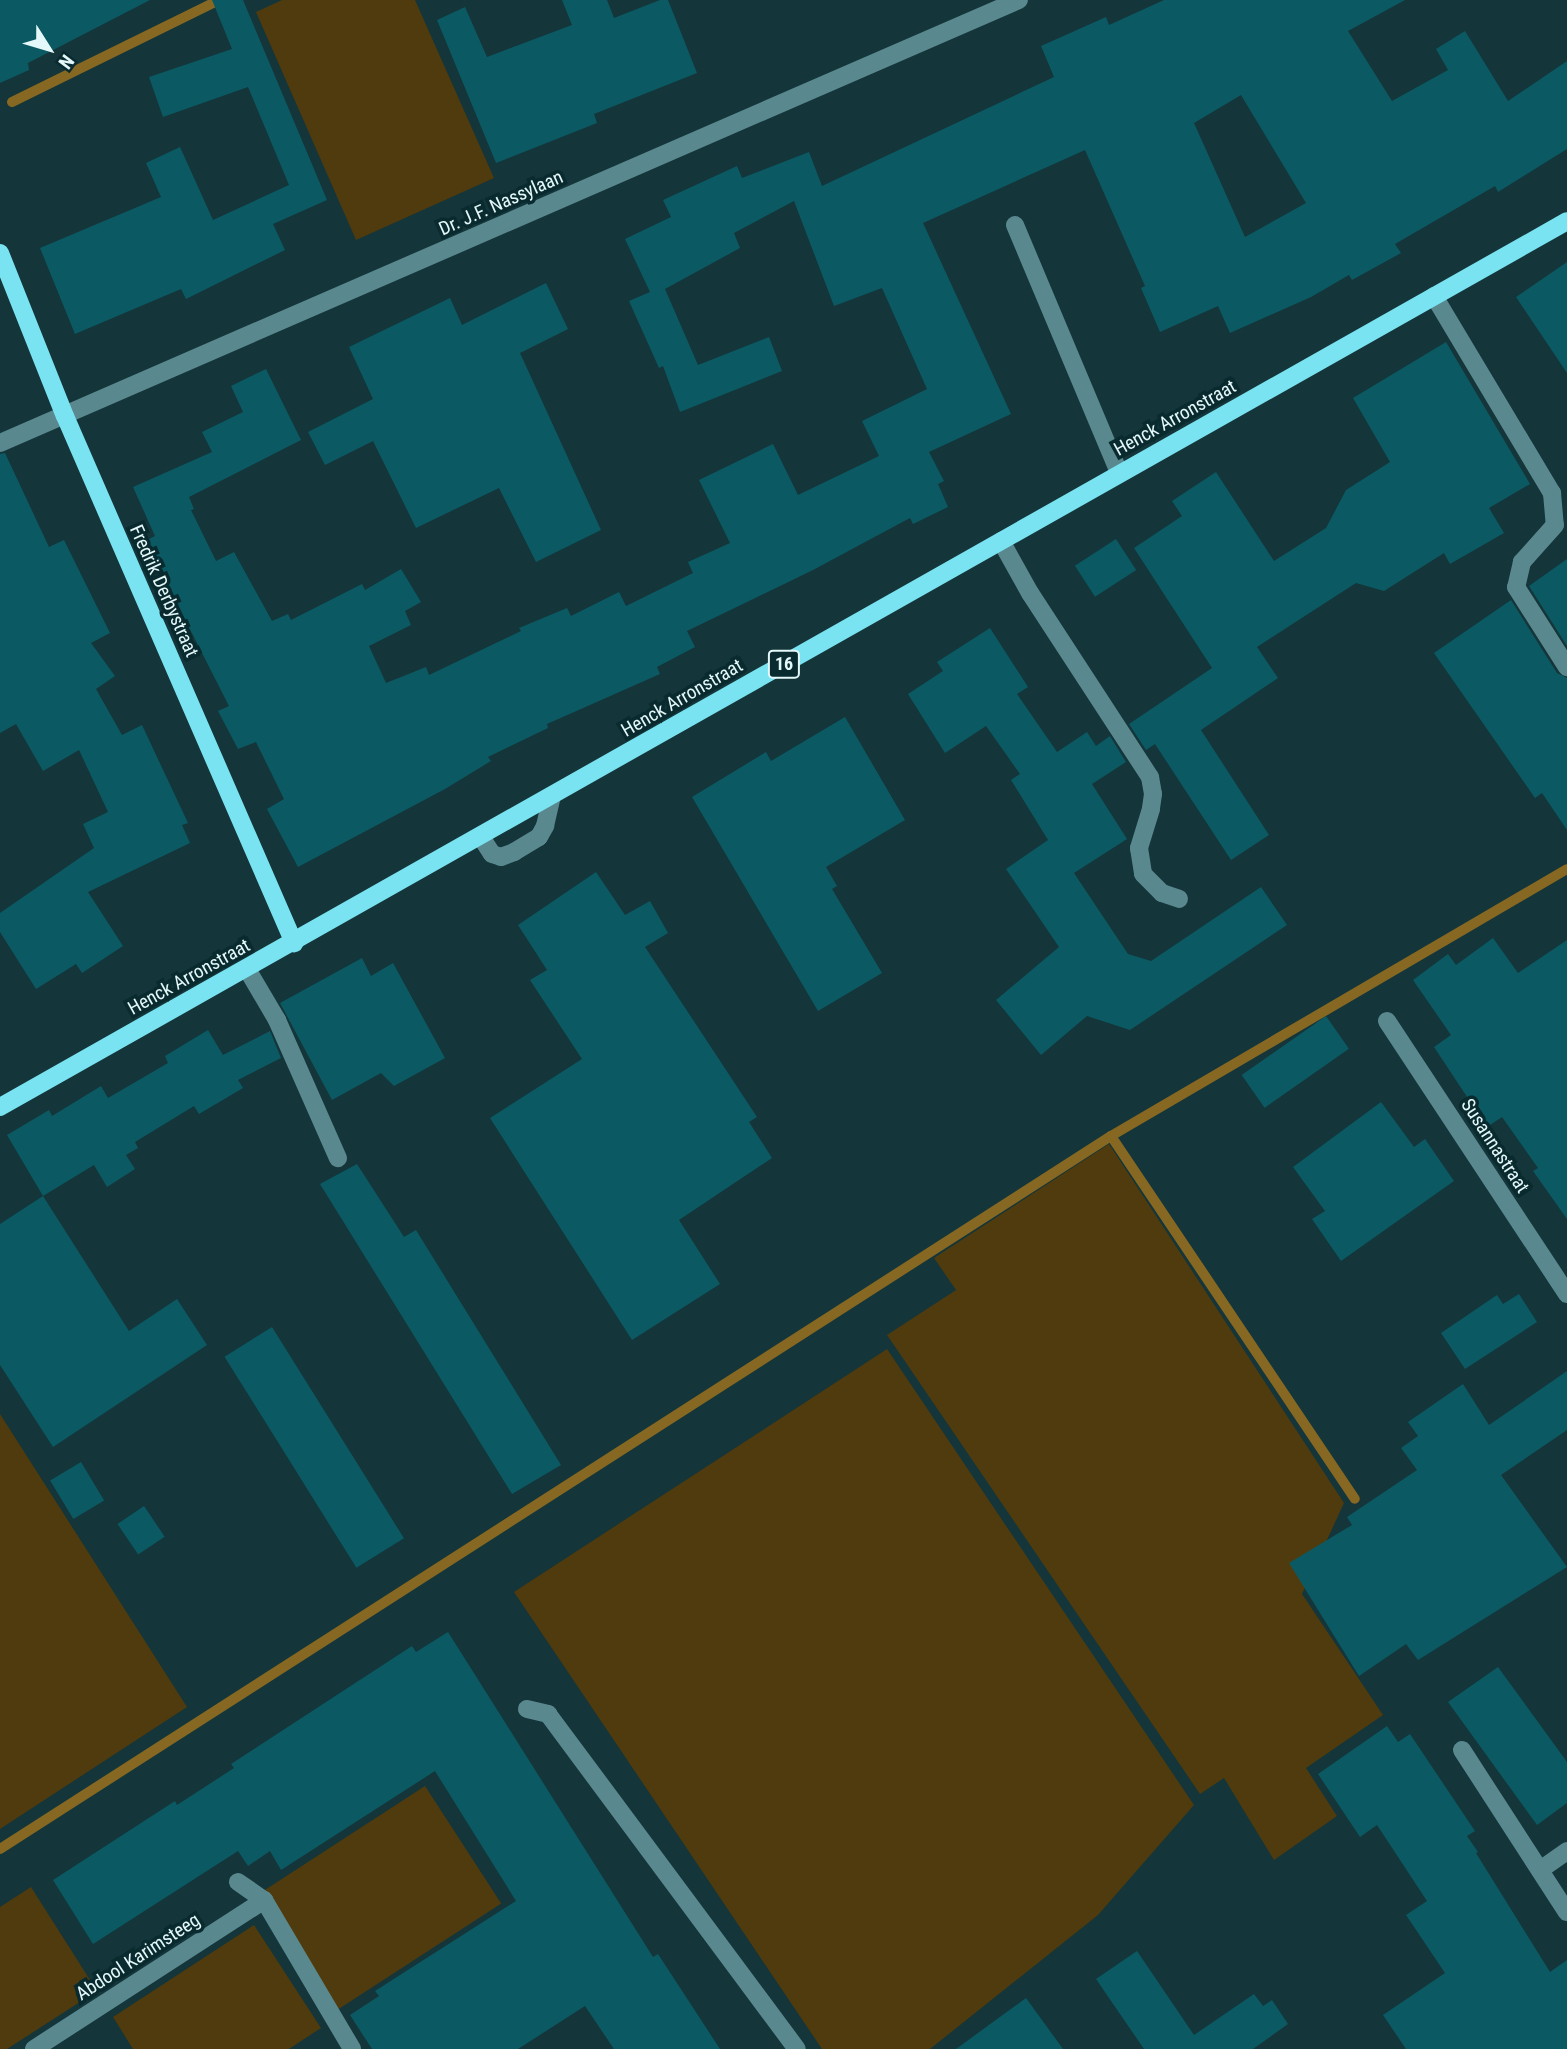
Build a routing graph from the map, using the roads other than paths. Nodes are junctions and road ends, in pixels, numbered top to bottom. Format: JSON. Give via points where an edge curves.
{"nodes":[{"id":1,"x":1019,"y":0,"type":"edge"},
{"id":2,"x":1567,"y":221,"type":"edge"},
{"id":3,"x":1015,"y":225,"type":"dead end"},
{"id":4,"x":0,"y":253,"type":"edge"},
{"id":5,"x":1434,"y":296,"type":"junction"},
{"id":6,"x":65,"y":416,"type":"junction"},
{"id":7,"x":0,"y":443,"type":"edge"},
{"id":8,"x":1119,"y":473,"type":"junction"},
{"id":9,"x":1001,"y":541,"type":"junction"},
{"id":10,"x":1567,"y":667,"type":"edge"},
{"id":11,"x":552,"y":796,"type":"junction"},
{"id":12,"x":481,"y":837,"type":"junction"},
{"id":13,"x":1179,"y":900,"type":"dead end"},
{"id":14,"x":294,"y":943,"type":"junction"},
{"id":15,"x":247,"y":969,"type":"junction"},
{"id":16,"x":1387,"y":1021,"type":"dead end"},
{"id":17,"x":0,"y":1107,"type":"edge"},
{"id":18,"x":338,"y":1158,"type":"dead end"},
{"id":19,"x":1567,"y":1294,"type":"edge"},
{"id":20,"x":527,"y":1709,"type":"dead end"},
{"id":21,"x":1462,"y":1750,"type":"dead end"},
{"id":22,"x":1567,"y":1851,"type":"edge"},
{"id":23,"x":1540,"y":1870,"type":"junction"},
{"id":24,"x":238,"y":1882,"type":"dead end"},
{"id":25,"x":264,"y":1900,"type":"junction"},
{"id":26,"x":1567,"y":1912,"type":"edge"},
{"id":27,"x":34,"y":2049,"type":"edge"},
{"id":28,"x":352,"y":2049,"type":"edge"},
{"id":29,"x":797,"y":2049,"type":"edge"}],
"edges":[{"from":1,"to":6,"type":"street","name":"Dr. J.F. Nassylaan"},
{"from":2,"to":5,"type":"main road","name":"Henck Arronstraat","number":"16"},
{"from":3,"to":8,"type":"street"},
{"from":4,"to":6,"type":"main road","name":"Fredrik Derbystraat"},
{"from":5,"to":8,"type":"main road","name":"Henck Arronstraat","number":"16"},
{"from":5,"to":10,"type":"street","via":[[1552,493],[1555,525],[1522,562],[1516,587]]},
{"from":6,"to":7,"type":"street","name":"Dr. J.F. Nassylaan"},
{"from":6,"to":14,"type":"main road","name":"Fredrik Derbystraat"},
{"from":8,"to":9,"type":"main road","name":"Henck Arronstraat","number":"16"},
{"from":9,"to":11,"type":"main road","name":"Henck Arronstraat","number":"16"},
{"from":9,"to":13,"type":"street","via":[[1150,777],[1152,801],[1139,848],[1143,874],[1162,893]]},
{"from":11,"to":12,"type":"main road","name":"Henck Arronstraat","number":"16"},
{"from":11,"to":12,"type":"street","via":[[539,837],[514,852],[501,857],[492,854]]},
{"from":12,"to":14,"type":"main road","name":"Henck Arronstraat","number":"16"},
{"from":14,"to":15,"type":"main road","name":"Henck Arronstraat","number":"16"},
{"from":15,"to":17,"type":"main road","name":"Henck Arronstraat","number":"16"},
{"from":15,"to":18,"type":"street","via":[[277,1020]]},
{"from":16,"to":19,"type":"street","name":"Susannastraat"},
{"from":20,"to":29,"type":"street","via":[[548,1714]]},
{"from":21,"to":23,"type":"street"},
{"from":22,"to":23,"type":"street"},
{"from":23,"to":26,"type":"street"},
{"from":24,"to":25,"type":"street"},
{"from":25,"to":27,"type":"street","name":"Abdool Karimsteeg"},
{"from":25,"to":28,"type":"street"}]}
